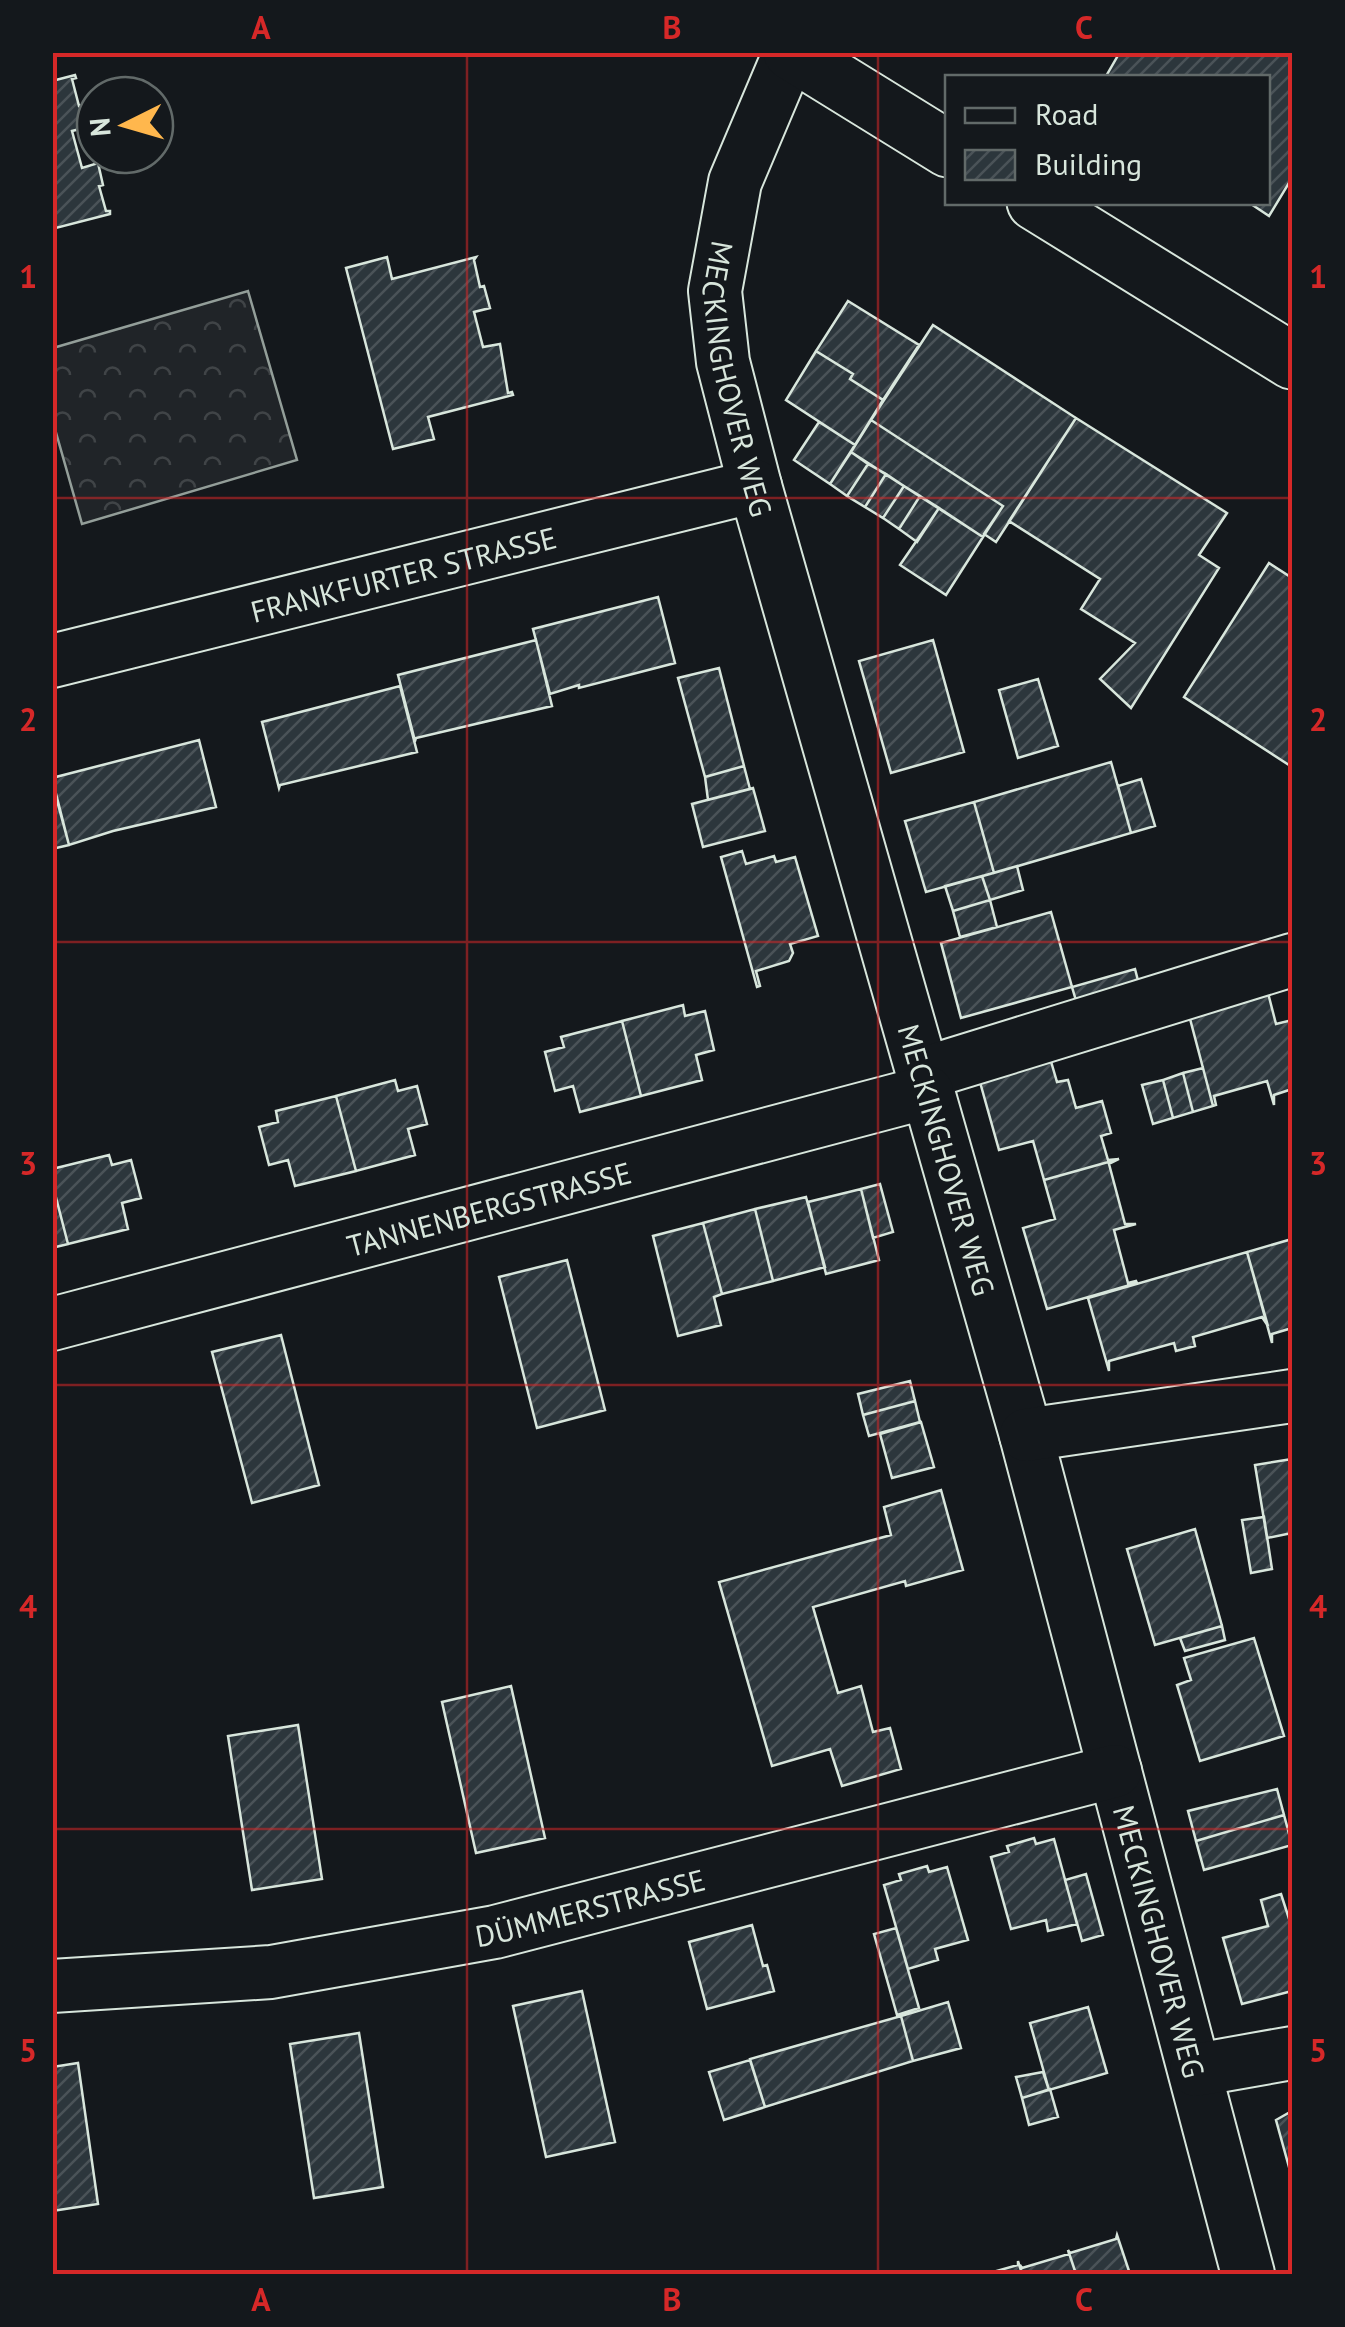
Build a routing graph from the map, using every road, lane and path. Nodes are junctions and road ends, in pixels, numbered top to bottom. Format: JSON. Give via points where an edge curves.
{"nodes":[{"id":1,"x":790,"y":52,"type":"edge"},
{"id":2,"x":945,"y":147,"type":"edge"},
{"id":3,"x":1040,"y":205,"type":"edge"},
{"id":4,"x":1292,"y":361,"type":"edge"},
{"id":5,"x":755,"y":486,"type":"junction"},
{"id":6,"x":52,"y":661,"type":"edge"},
{"id":7,"x":1292,"y":960,"type":"edge"},
{"id":8,"x":924,"y":1083,"type":"junction"},
{"id":9,"x":52,"y":1324,"type":"edge"},
{"id":10,"x":1292,"y":1396,"type":"edge"},
{"id":11,"x":1026,"y":1435,"type":"junction"},
{"id":12,"x":1115,"y":1771,"type":"junction"},
{"id":13,"x":52,"y":1986,"type":"edge"},
{"id":14,"x":1292,"y":2053,"type":"edge"},
{"id":15,"x":1196,"y":2070,"type":"junction"},
{"id":16,"x":1248,"y":2274,"type":"edge"}],
"edges":[{"from":1,"to":2,"type":"main road"},
{"from":1,"to":5,"type":"street","name":"MECKINGHOVER WEG","via":[[736,182],[715,291],[723,362]]},
{"from":3,"to":4,"type":"main road"},
{"from":5,"to":6,"type":"street","name":"FRANKFURTER STRASSE"},
{"from":5,"to":8,"type":"street","name":"MECKINGHOVER WEG"},
{"from":7,"to":8,"type":"street","name":"TANNENBERGSTRASSE"},
{"from":8,"to":9,"type":"street","name":"TANNENBERGSTRASSE"},
{"from":8,"to":11,"type":"street","name":"MECKINGHOVER WEG"},
{"from":10,"to":11,"type":"street"},
{"from":11,"to":12,"type":"street","name":"MECKINGHOVER WEG"},
{"from":12,"to":13,"type":"street","name":"DÜMMERSTRASSE","via":[[495,1932],[270,1972]]},
{"from":12,"to":15,"type":"street","name":"MECKINGHOVER WEG"},
{"from":14,"to":15,"type":"street"},
{"from":15,"to":16,"type":"street","name":"MECKINGHOVER WEG"}]}
